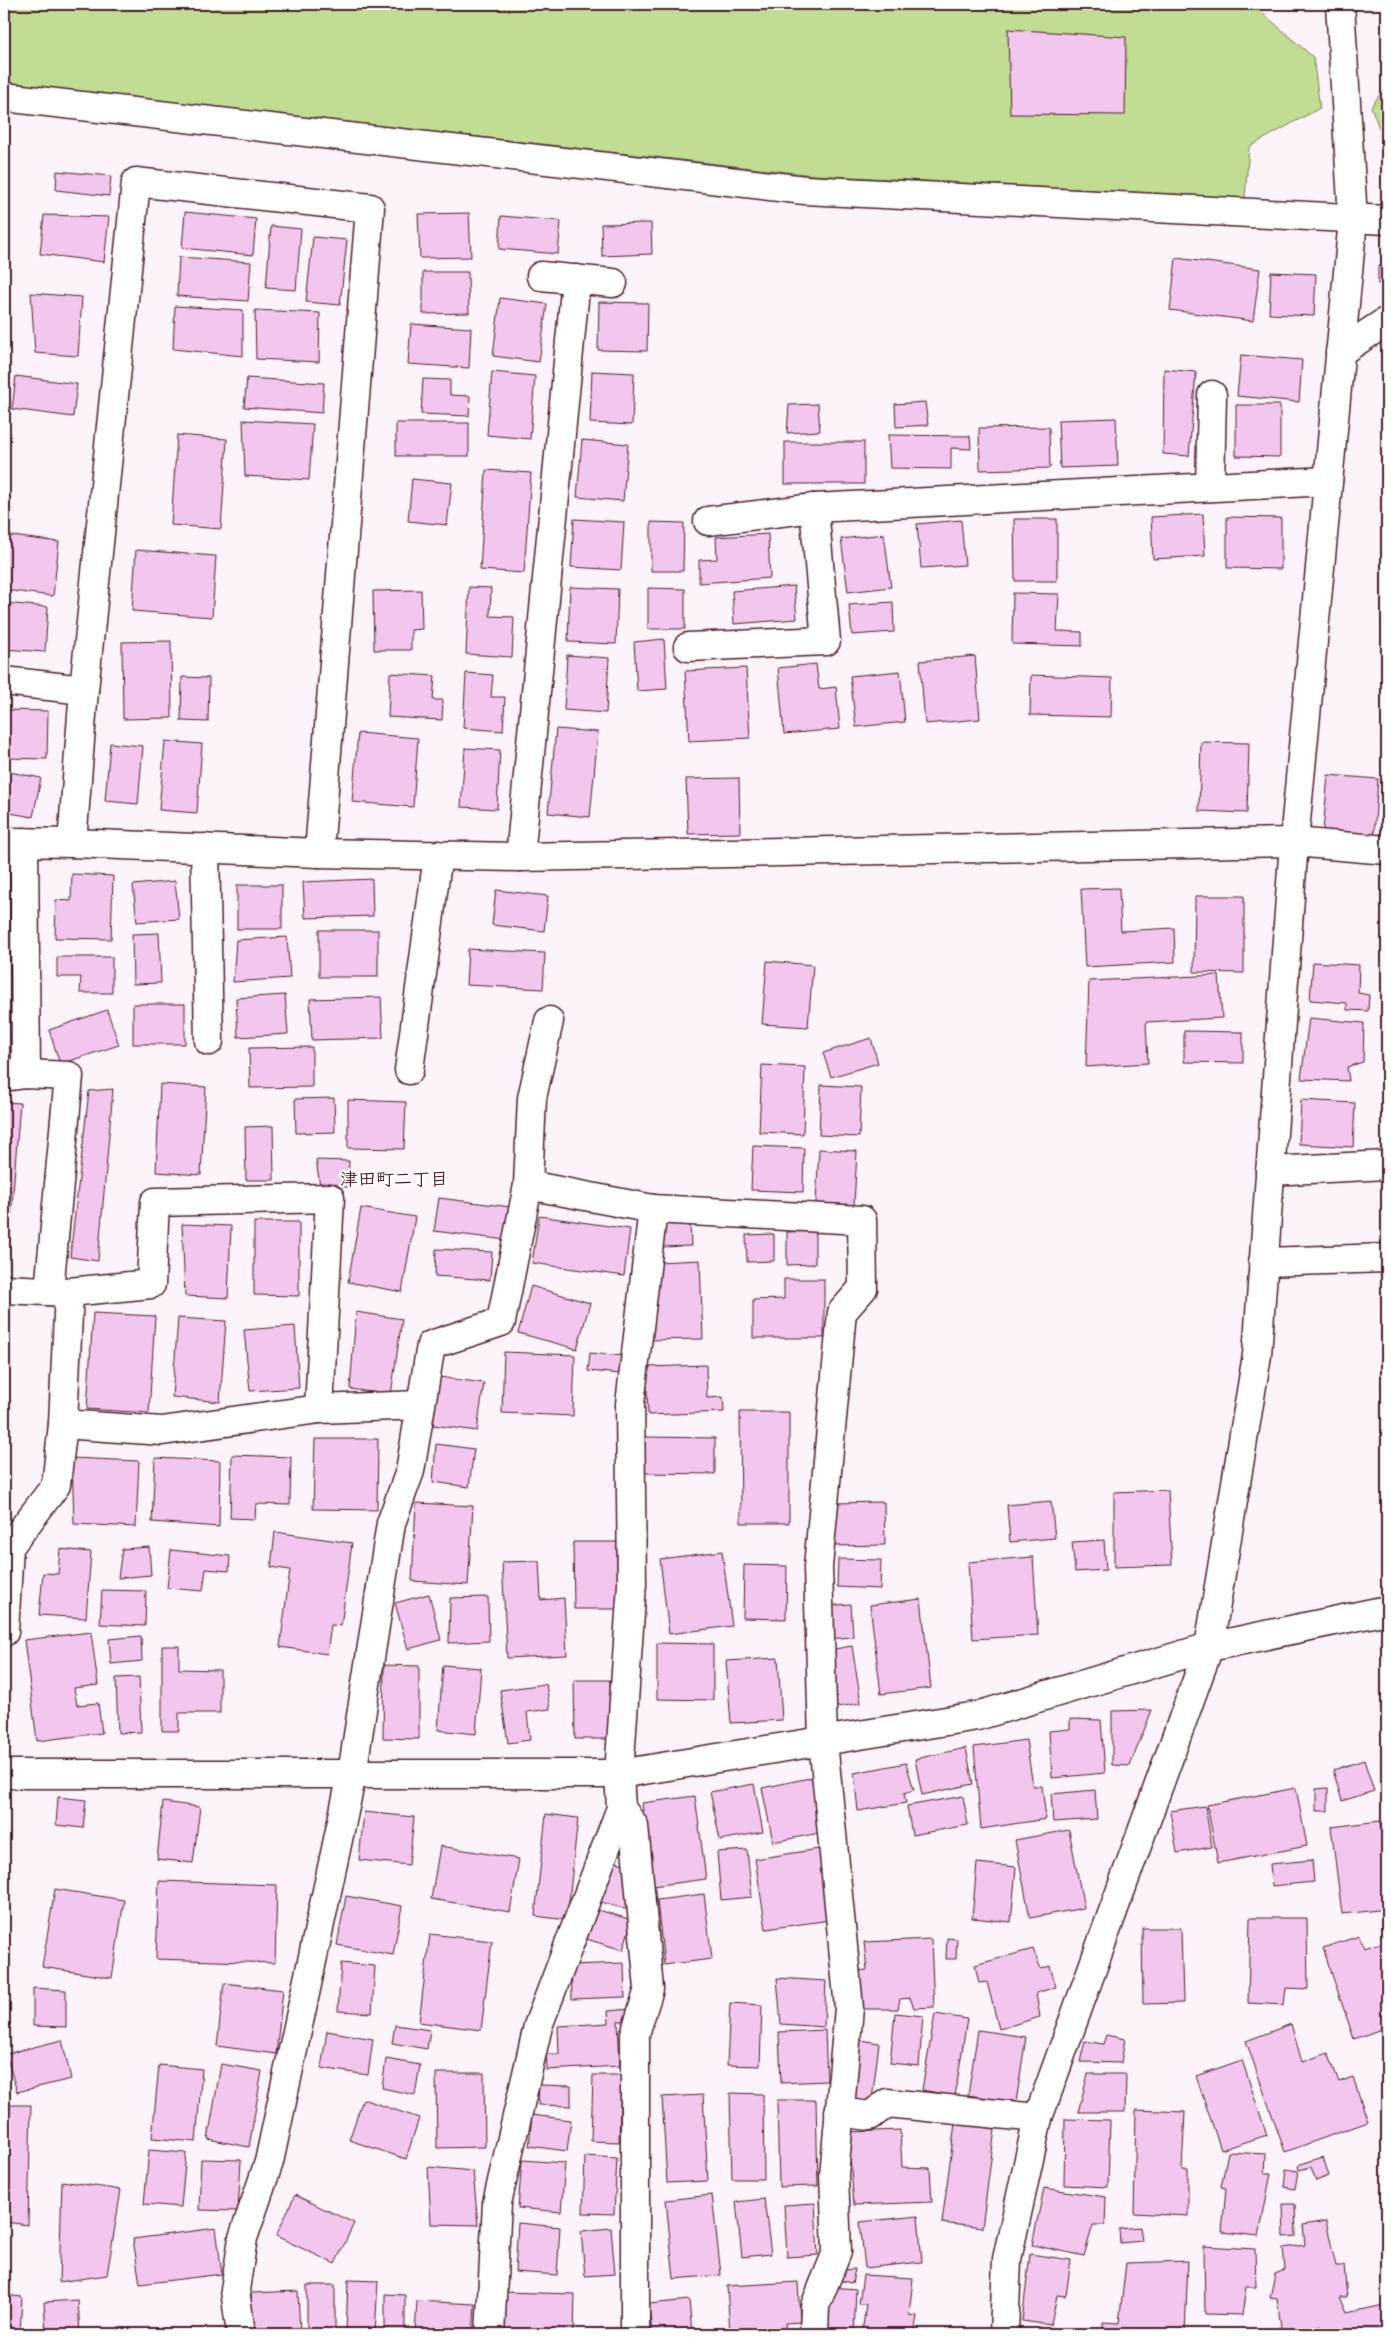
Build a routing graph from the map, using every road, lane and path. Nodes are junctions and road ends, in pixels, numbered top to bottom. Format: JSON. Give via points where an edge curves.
{"nodes":[{"id":1,"x":1340,"y":4,"type":"edge"},
{"id":2,"x":4,"y":96,"type":"edge"},
{"id":3,"x":1353,"y":220,"type":"junction"},
{"id":4,"x":1387,"y":220,"type":"edge"},
{"id":5,"x":540,"y":276,"type":"dead end"},
{"id":6,"x":576,"y":278,"type":"junction"},
{"id":7,"x":613,"y":283,"type":"dead end"},
{"id":8,"x":1387,"y":321,"type":"edge"},
{"id":9,"x":1340,"y":352,"type":"junction"},
{"id":10,"x":1212,"y":395,"type":"dead end"},
{"id":11,"x":1328,"y":481,"type":"junction"},
{"id":12,"x":1210,"y":487,"type":"junction"},
{"id":13,"x":814,"y":508,"type":"junction"},
{"id":14,"x":708,"y":521,"type":"dead end"},
{"id":15,"x":688,"y":647,"type":"dead end"},
{"id":16,"x":4,"y":680,"type":"edge"},
{"id":17,"x":84,"y":690,"type":"junction"},
{"id":18,"x":14,"y":842,"type":"edge"},
{"id":19,"x":72,"y":842,"type":"junction"},
{"id":20,"x":1294,"y":842,"type":"junction"},
{"id":21,"x":205,"y":848,"type":"junction"},
{"id":22,"x":1387,"y":850,"type":"edge"},
{"id":23,"x":319,"y":853,"type":"junction"},
{"id":24,"x":438,"y":855,"type":"junction"},
{"id":25,"x":520,"y":856,"type":"junction"},
{"id":26,"x":549,"y":1021,"type":"dead end"},
{"id":27,"x":209,"y":1041,"type":"dead end"},
{"id":28,"x":409,"y":1070,"type":"dead end"},
{"id":29,"x":15,"y":1076,"type":"edge"},
{"id":30,"x":1387,"y":1165,"type":"edge"},
{"id":31,"x":1270,"y":1171,"type":"junction"},
{"id":32,"x":528,"y":1185,"type":"junction"},
{"id":33,"x":653,"y":1209,"type":"junction"},
{"id":34,"x":1387,"y":1258,"type":"edge"},
{"id":35,"x":1263,"y":1262,"type":"junction"},
{"id":36,"x":4,"y":1289,"type":"edge"},
{"id":37,"x":59,"y":1291,"type":"junction"},
{"id":38,"x":420,"y":1405,"type":"junction"},
{"id":39,"x":319,"y":1409,"type":"junction"},
{"id":40,"x":63,"y":1424,"type":"junction"},
{"id":41,"x":1387,"y":1610,"type":"edge"},
{"id":42,"x":4,"y":1632,"type":"edge"},
{"id":43,"x":1209,"y":1647,"type":"junction"},
{"id":44,"x":823,"y":1741,"type":"junction"},
{"id":45,"x":4,"y":1774,"type":"edge"},
{"id":46,"x":352,"y":1774,"type":"junction"},
{"id":47,"x":619,"y":1774,"type":"junction"},
{"id":48,"x":620,"y":1808,"type":"junction"},
{"id":49,"x":840,"y":2112,"type":"junction"},
{"id":50,"x":1038,"y":2118,"type":"junction"},
{"id":51,"x":241,"y":2334,"type":"edge"},
{"id":52,"x":490,"y":2334,"type":"edge"},
{"id":53,"x":635,"y":2334,"type":"edge"},
{"id":54,"x":814,"y":2334,"type":"edge"},
{"id":55,"x":1004,"y":2334,"type":"edge"}],
"edges":[{"from":1,"to":3,"type":"street"},
{"from":2,"to":3,"type":"street","via":[[805,190]]},
{"from":3,"to":4,"type":"street"},
{"from":3,"to":9,"type":"street"},
{"from":5,"to":6,"type":"street"},
{"from":6,"to":7,"type":"street"},
{"from":6,"to":25,"type":"street"},
{"from":8,"to":9,"type":"street"},
{"from":9,"to":11,"type":"street"},
{"from":10,"to":12,"type":"street"},
{"from":11,"to":12,"type":"street"},
{"from":11,"to":20,"type":"street"},
{"from":12,"to":13,"type":"street"},
{"from":13,"to":14,"type":"street"},
{"from":13,"to":15,"type":"street","via":[[826,641]]},
{"from":16,"to":17,"type":"street"},
{"from":17,"to":19,"type":"street"},
{"from":17,"to":23,"type":"street","via":[[136,182],[370,208]]},
{"from":18,"to":19,"type":"street"},
{"from":18,"to":29,"type":"street"},
{"from":19,"to":21,"type":"street"},
{"from":20,"to":22,"type":"street"},
{"from":20,"to":25,"type":"street"},
{"from":20,"to":31,"type":"street"},
{"from":21,"to":23,"type":"street"},
{"from":21,"to":27,"type":"street"},
{"from":23,"to":24,"type":"street"},
{"from":24,"to":25,"type":"street"},
{"from":24,"to":28,"type":"street"},
{"from":26,"to":32,"type":"street","via":[[532,1098]]},
{"from":29,"to":37,"type":"street","via":[[70,1076]]},
{"from":30,"to":31,"type":"street"},
{"from":31,"to":35,"type":"street"},
{"from":32,"to":33,"type":"street"},
{"from":32,"to":38,"type":"street","via":[[501,1322],[431,1345]]},
{"from":33,"to":44,"type":"street","via":[[862,1220],[863,1288],[842,1312],[818,1567]]},
{"from":33,"to":47,"type":"street","via":[[630,1404],[632,1584]]},
{"from":34,"to":35,"type":"street"},
{"from":35,"to":43,"type":"street","via":[[1257,1355]]},
{"from":36,"to":37,"type":"street"},
{"from":37,"to":39,"type":"street","via":[[151,1284],[154,1202],[330,1198]]},
{"from":37,"to":40,"type":"street"},
{"from":38,"to":39,"type":"street"},
{"from":38,"to":46,"type":"street","via":[[410,1471],[391,1523]]},
{"from":39,"to":40,"type":"street","via":[[162,1431]]},
{"from":40,"to":42,"type":"street","via":[[56,1485],[9,1547]]},
{"from":41,"to":43,"type":"street"},
{"from":43,"to":44,"type":"street","via":[[977,1716]]},
{"from":43,"to":50,"type":"street"},
{"from":44,"to":47,"type":"street"},
{"from":44,"to":49,"type":"street","via":[[849,2008]]},
{"from":45,"to":46,"type":"street"},
{"from":46,"to":47,"type":"street"},
{"from":46,"to":51,"type":"street","via":[[269,2162],[243,2238],[235,2290]]},
{"from":47,"to":48,"type":"street"},
{"from":48,"to":52,"type":"street","via":[[538,2026],[497,2203]]},
{"from":48,"to":53,"type":"street","via":[[634,1826],[649,1989],[635,2034]]},
{"from":49,"to":50,"type":"street","via":[[870,2116],[887,2103]]},
{"from":49,"to":54,"type":"street","via":[[834,2175],[837,2252],[815,2306]]},
{"from":50,"to":55,"type":"street","via":[[1007,2259]]}]}
